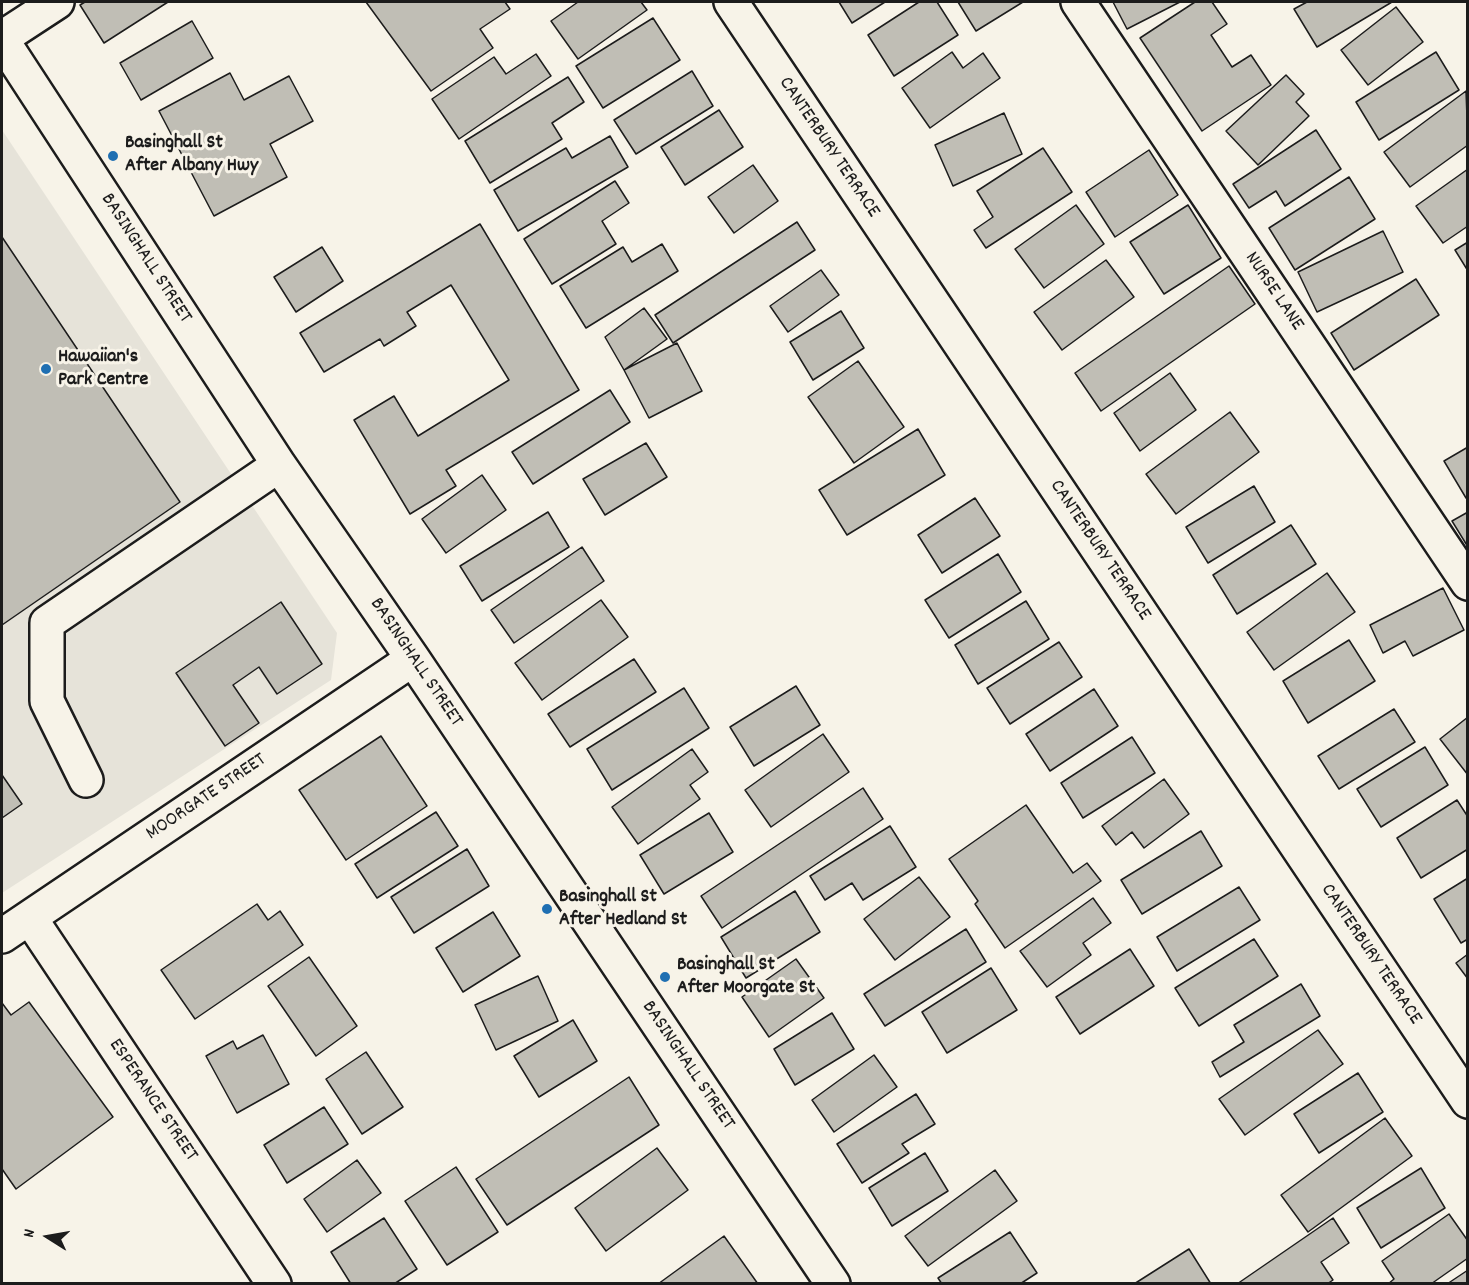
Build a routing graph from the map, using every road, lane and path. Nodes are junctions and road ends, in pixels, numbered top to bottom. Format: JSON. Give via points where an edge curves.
{"nodes":[{"id":1,"x":57,"y":2,"type":"edge"},
{"id":2,"x":731,"y":2,"type":"edge"},
{"id":3,"x":1078,"y":2,"type":"edge"},
{"id":4,"x":2,"y":39,"type":"edge"},
{"id":5,"x":279,"y":465,"type":"junction"},
{"id":6,"x":1467,"y":583,"type":"edge"},
{"id":7,"x":413,"y":659,"type":"junction"},
{"id":8,"x":86,"y":780,"type":"dead end"},
{"id":9,"x":30,"y":918,"type":"junction"},
{"id":10,"x":2,"y":936,"type":"edge"},
{"id":11,"x":1467,"y":1101,"type":"edge"},
{"id":12,"x":274,"y":1284,"type":"edge"},
{"id":13,"x":833,"y":1284,"type":"edge"}],
"edges":[{"from":1,"to":4,"type":"street"},
{"from":2,"to":11,"type":"street","name":"CANTERBURY TERRACE"},
{"from":3,"to":6,"type":"street","name":"NURSE LANE"},
{"from":4,"to":5,"type":"street","name":"BASINGHALL STREET"},
{"from":5,"to":7,"type":"street","name":"BASINGHALL STREET"},
{"from":5,"to":8,"type":"street","via":[[47,623],[46,701]]},
{"from":7,"to":9,"type":"street","name":"MOORGATE STREET"},
{"from":7,"to":13,"type":"street","name":"BASINGHALL STREET"},
{"from":9,"to":10,"type":"street","name":"MOORGATE STREET"},
{"from":9,"to":12,"type":"street","name":"ESPERANCE STREET"}]}
